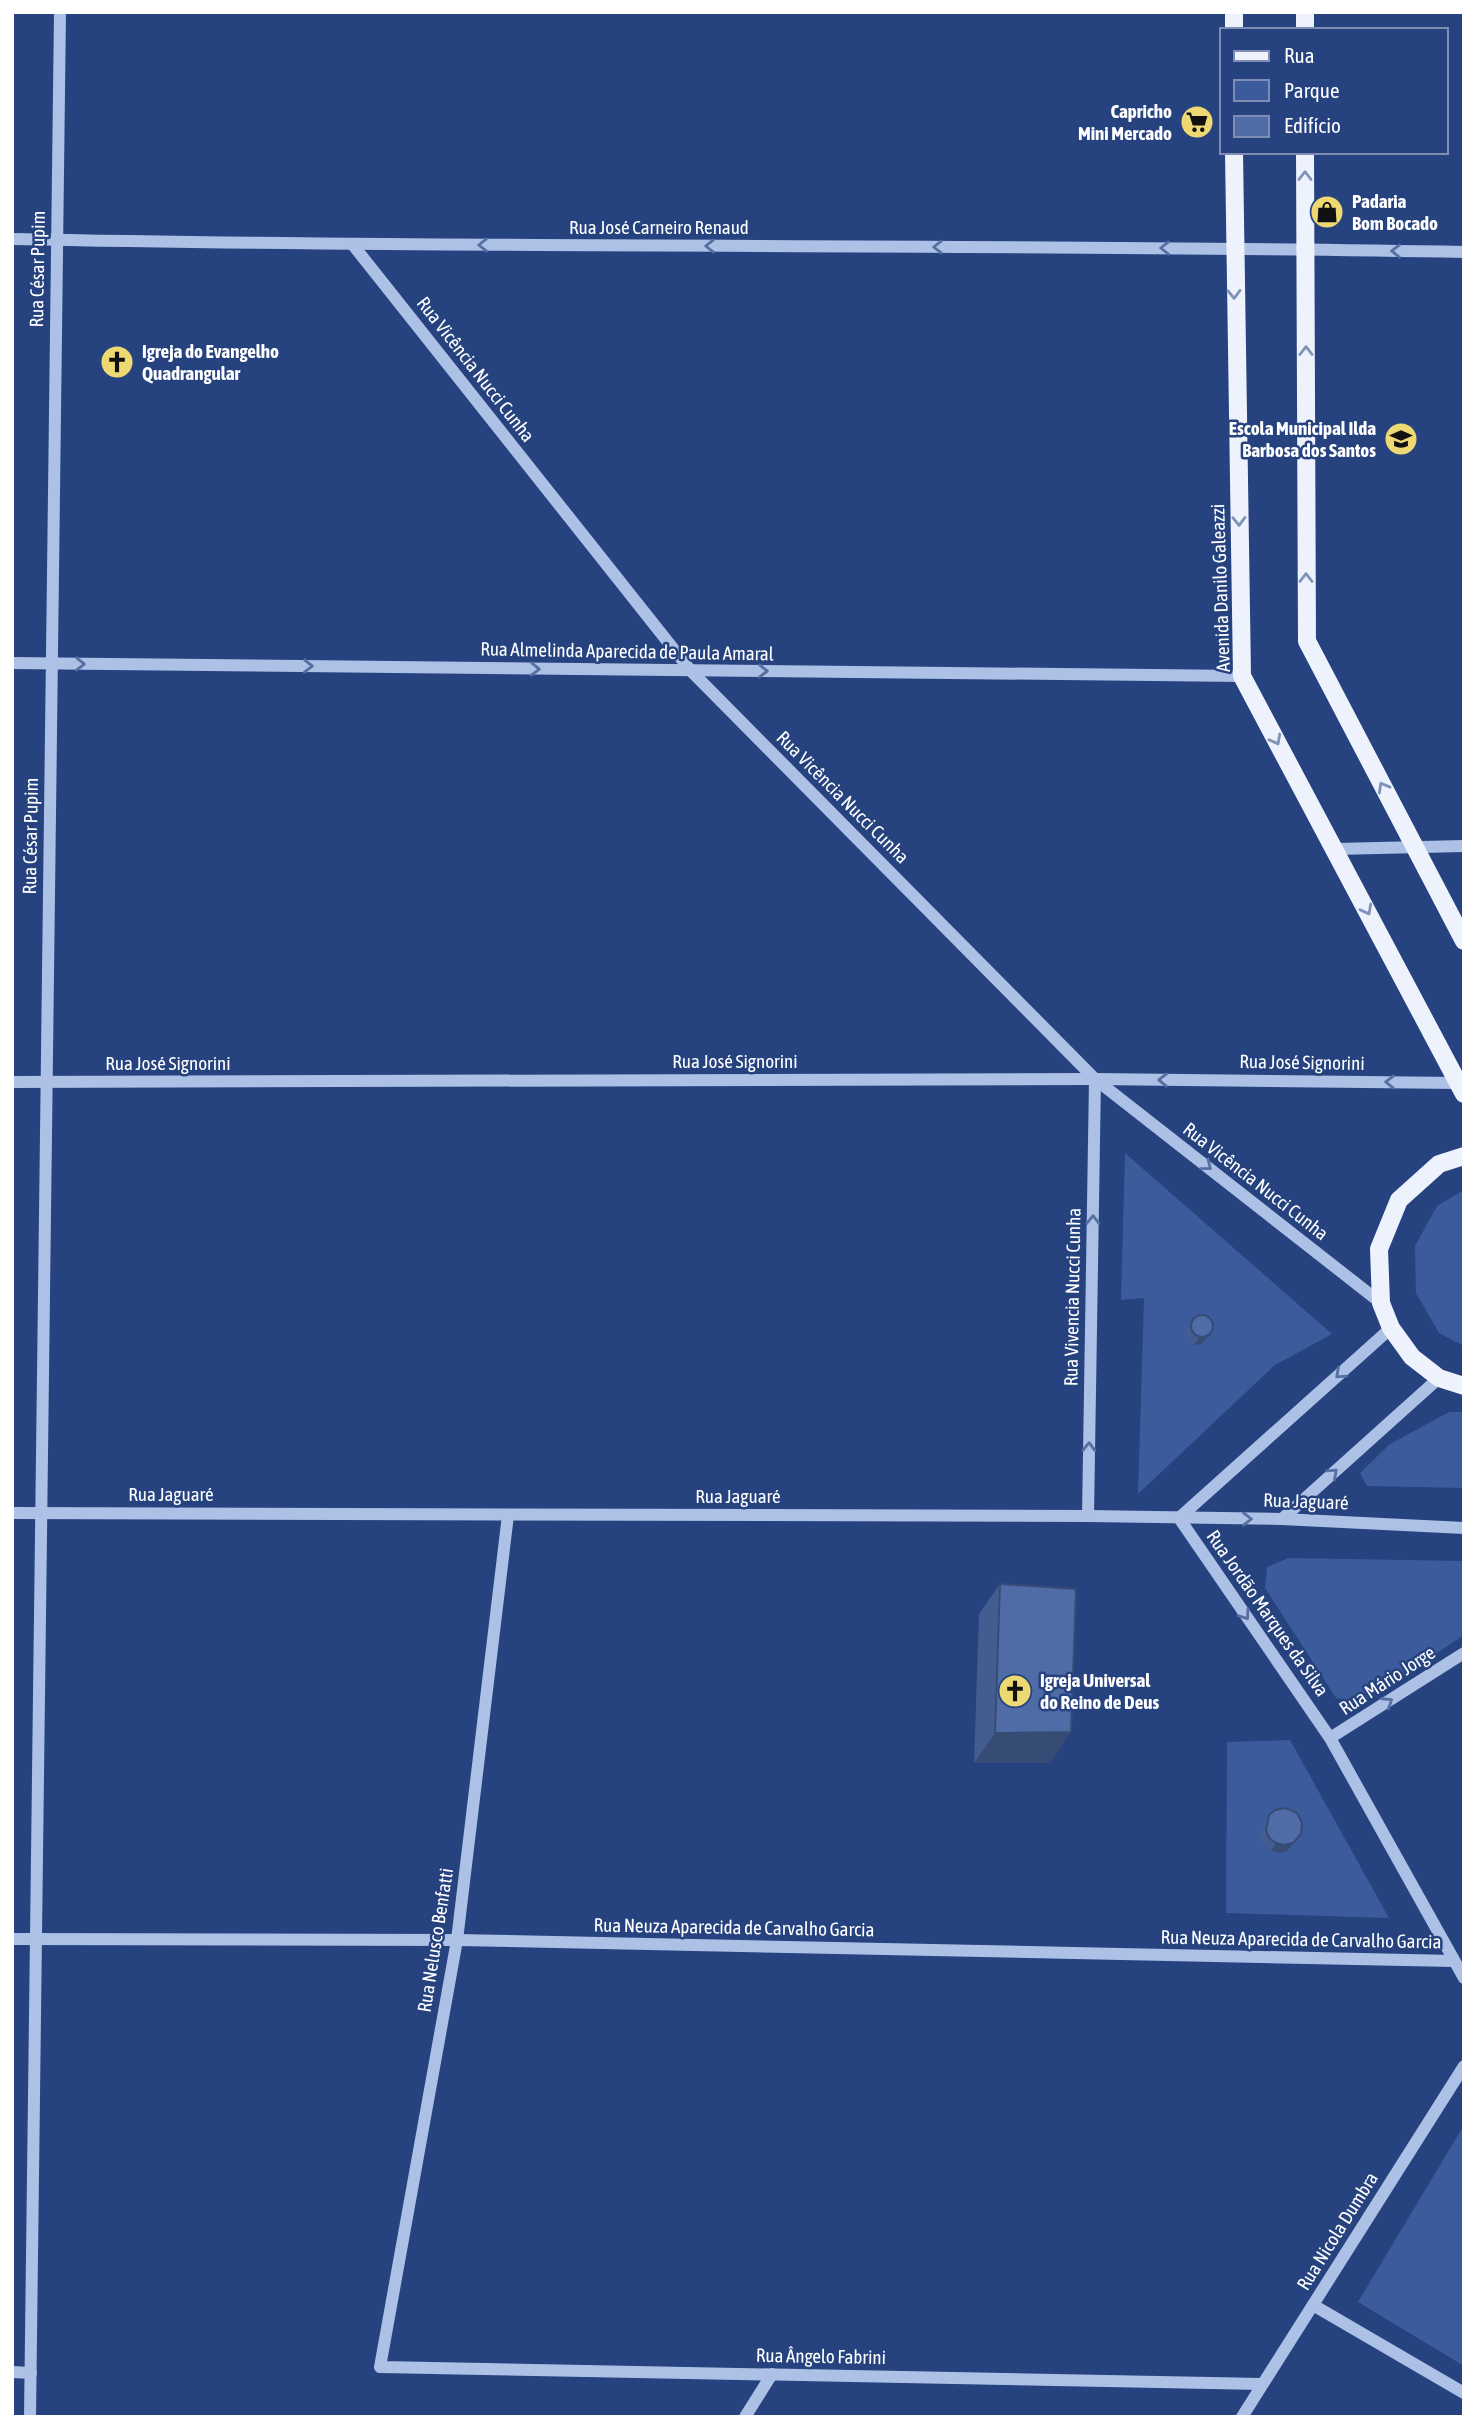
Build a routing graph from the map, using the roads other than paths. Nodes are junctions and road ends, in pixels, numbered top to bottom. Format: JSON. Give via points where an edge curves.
{"nodes":[{"id":1,"x":60,"y":12,"type":"edge"},
{"id":2,"x":1234,"y":154,"type":"edge"},
{"id":3,"x":1305,"y":154,"type":"edge"},
{"id":4,"x":12,"y":239,"type":"edge"},
{"id":5,"x":57,"y":240,"type":"junction"},
{"id":6,"x":353,"y":245,"type":"junction"},
{"id":7,"x":1234,"y":249,"type":"junction"},
{"id":8,"x":1305,"y":249,"type":"junction"},
{"id":9,"x":1464,"y":252,"type":"edge"},
{"id":10,"x":12,"y":663,"type":"edge"},
{"id":11,"x":51,"y":664,"type":"junction"},
{"id":12,"x":691,"y":670,"type":"junction"},
{"id":13,"x":1242,"y":676,"type":"junction"},
{"id":14,"x":1464,"y":846,"type":"edge"},
{"id":15,"x":1416,"y":847,"type":"junction"},
{"id":16,"x":1335,"y":849,"type":"junction"},
{"id":17,"x":1464,"y":941,"type":"edge"},
{"id":18,"x":1095,"y":1079,"type":"junction"},
{"id":19,"x":12,"y":1082,"type":"edge"},
{"id":20,"x":47,"y":1082,"type":"junction"},
{"id":21,"x":1461,"y":1088,"type":"edge"},
{"id":22,"x":1464,"y":1156,"type":"edge"},
{"id":23,"x":1381,"y":1303,"type":"junction"},
{"id":24,"x":1391,"y":1328,"type":"junction"},
{"id":25,"x":1439,"y":1378,"type":"junction"},
{"id":26,"x":1464,"y":1386,"type":"edge"},
{"id":27,"x":12,"y":1513,"type":"edge"},
{"id":28,"x":41,"y":1513,"type":"junction"},
{"id":29,"x":508,"y":1515,"type":"junction"},
{"id":30,"x":1088,"y":1516,"type":"junction"},
{"id":31,"x":1179,"y":1518,"type":"junction"},
{"id":32,"x":1282,"y":1519,"type":"junction"},
{"id":33,"x":1464,"y":1528,"type":"edge"},
{"id":34,"x":1464,"y":1653,"type":"edge"},
{"id":35,"x":1330,"y":1738,"type":"junction"},
{"id":36,"x":12,"y":1939,"type":"edge"},
{"id":37,"x":36,"y":1939,"type":"junction"},
{"id":38,"x":457,"y":1940,"type":"junction"},
{"id":39,"x":1454,"y":1961,"type":"junction"},
{"id":40,"x":1464,"y":1978,"type":"edge"},
{"id":41,"x":1464,"y":2066,"type":"edge"},
{"id":42,"x":1313,"y":2305,"type":"junction"},
{"id":43,"x":380,"y":2367,"type":"joint"},
{"id":44,"x":12,"y":2372,"type":"edge"},
{"id":45,"x":31,"y":2372,"type":"junction"},
{"id":46,"x":772,"y":2374,"type":"junction"},
{"id":47,"x":1262,"y":2384,"type":"junction"},
{"id":48,"x":1464,"y":2393,"type":"edge"},
{"id":49,"x":30,"y":2417,"type":"edge"},
{"id":50,"x":745,"y":2417,"type":"edge"},
{"id":51,"x":1242,"y":2417,"type":"edge"}],
"edges":[{"from":1,"to":5,"type":"street","name":"Rua César Pupim"},
{"from":2,"to":7,"type":"main road","name":"Avenida Danilo Galeazzi"},
{"from":8,"to":3,"type":"main road","one_way":true},
{"from":4,"to":5,"type":"street","name":"Rua José Carneiro Renaud"},
{"from":5,"to":6,"type":"street","name":"Rua José Carneiro Renaud"},
{"from":5,"to":11,"type":"street","name":"Rua César Pupim"},
{"from":7,"to":6,"type":"street","name":"Rua José Carneiro Renaud","one_way":true},
{"from":6,"to":12,"type":"street","name":"Rua Vicência Nucci Cunha"},
{"from":7,"to":8,"type":"street","name":"Rua José Carneiro Renaud"},
{"from":7,"to":13,"type":"main road","name":"Avenida Danilo Galeazzi","one_way":true},
{"from":9,"to":8,"type":"street","name":"Rua José Carneiro Renaud","one_way":true},
{"from":15,"to":8,"type":"main road","one_way":true,"via":[[1307,641]]},
{"from":10,"to":11,"type":"street","name":"Rua Almelinda Aparecida de Paula Amaral"},
{"from":11,"to":12,"type":"street","name":"Rua Almelinda Aparecida de Paula Amaral","one_way":true},
{"from":11,"to":20,"type":"street","name":"Rua César Pupim"},
{"from":12,"to":13,"type":"street","name":"Rua Almelinda Aparecida de Paula Amaral","one_way":true},
{"from":12,"to":18,"type":"street","name":"Rua Vicência Nucci Cunha"},
{"from":13,"to":16,"type":"main road","name":"Avenida Danilo Galeazzi","one_way":true},
{"from":14,"to":15,"type":"street"},
{"from":15,"to":16,"type":"street"},
{"from":15,"to":17,"type":"main road"},
{"from":16,"to":21,"type":"main road","name":"Avenida Danilo Galeazzi","one_way":true},
{"from":18,"to":20,"type":"street","name":"Rua José Signorini"},
{"from":21,"to":18,"type":"street","name":"Rua José Signorini","one_way":true},
{"from":18,"to":23,"type":"street","name":"Rua Vicência Nucci Cunha","one_way":true},
{"from":30,"to":18,"type":"street","name":"Rua Vivencia Nucci Cunha","one_way":true},
{"from":19,"to":20,"type":"street","name":"Rua José Signorini"},
{"from":20,"to":28,"type":"street","name":"Rua César Pupim"},
{"from":22,"to":23,"type":"main road","via":[[1439,1164],[1399,1200],[1379,1249]]},
{"from":23,"to":24,"type":"main road"},
{"from":24,"to":25,"type":"main road","via":[[1412,1357]]},
{"from":24,"to":31,"type":"street","one_way":true},
{"from":25,"to":26,"type":"main road"},
{"from":32,"to":25,"type":"street","one_way":true},
{"from":27,"to":28,"type":"street","name":"Rua Jaguaré"},
{"from":28,"to":29,"type":"street","name":"Rua Jaguaré"},
{"from":28,"to":37,"type":"street","name":"Rua César Pupim"},
{"from":29,"to":30,"type":"street","name":"Rua Jaguaré"},
{"from":29,"to":38,"type":"street","name":"Rua Nelusco Benfatti"},
{"from":30,"to":31,"type":"street","name":"Rua Jaguaré"},
{"from":31,"to":32,"type":"street","name":"Rua Jaguaré","one_way":true},
{"from":31,"to":35,"type":"street","name":"Rua Jordão Marques da Silva","one_way":true},
{"from":32,"to":33,"type":"street","name":"Rua Jaguaré"},
{"from":35,"to":34,"type":"street","name":"Rua Mário Jorge","one_way":true},
{"from":35,"to":39,"type":"street","name":"Rua Jordão Marques da Silva"},
{"from":36,"to":37,"type":"street","name":"Rua Neuza Aparecida de Carvalho Garcia"},
{"from":37,"to":38,"type":"street","name":"Rua Neuza Aparecida de Carvalho Garcia"},
{"from":37,"to":45,"type":"street","name":"Rua César Pupim"},
{"from":38,"to":39,"type":"street","name":"Rua Neuza Aparecida de Carvalho Garcia"},
{"from":38,"to":43,"type":"street","name":"Rua Nelusco Benfatti"},
{"from":39,"to":40,"type":"street","name":"Rua Jordão Marques da Silva"},
{"from":41,"to":42,"type":"street","name":"Rua Nicola Dumbra"},
{"from":42,"to":47,"type":"street","name":"Rua Nicola Dumbra"},
{"from":42,"to":48,"type":"street"},
{"from":43,"to":46,"type":"street","name":"Rua Ângelo Fabrini"},
{"from":44,"to":45,"type":"street"},
{"from":45,"to":49,"type":"street","name":"Rua César Pupim"},
{"from":46,"to":47,"type":"street","name":"Rua Ângelo Fabrini"},
{"from":46,"to":50,"type":"street"},
{"from":47,"to":51,"type":"street","name":"Rua Nicola Dumbra"}]}
